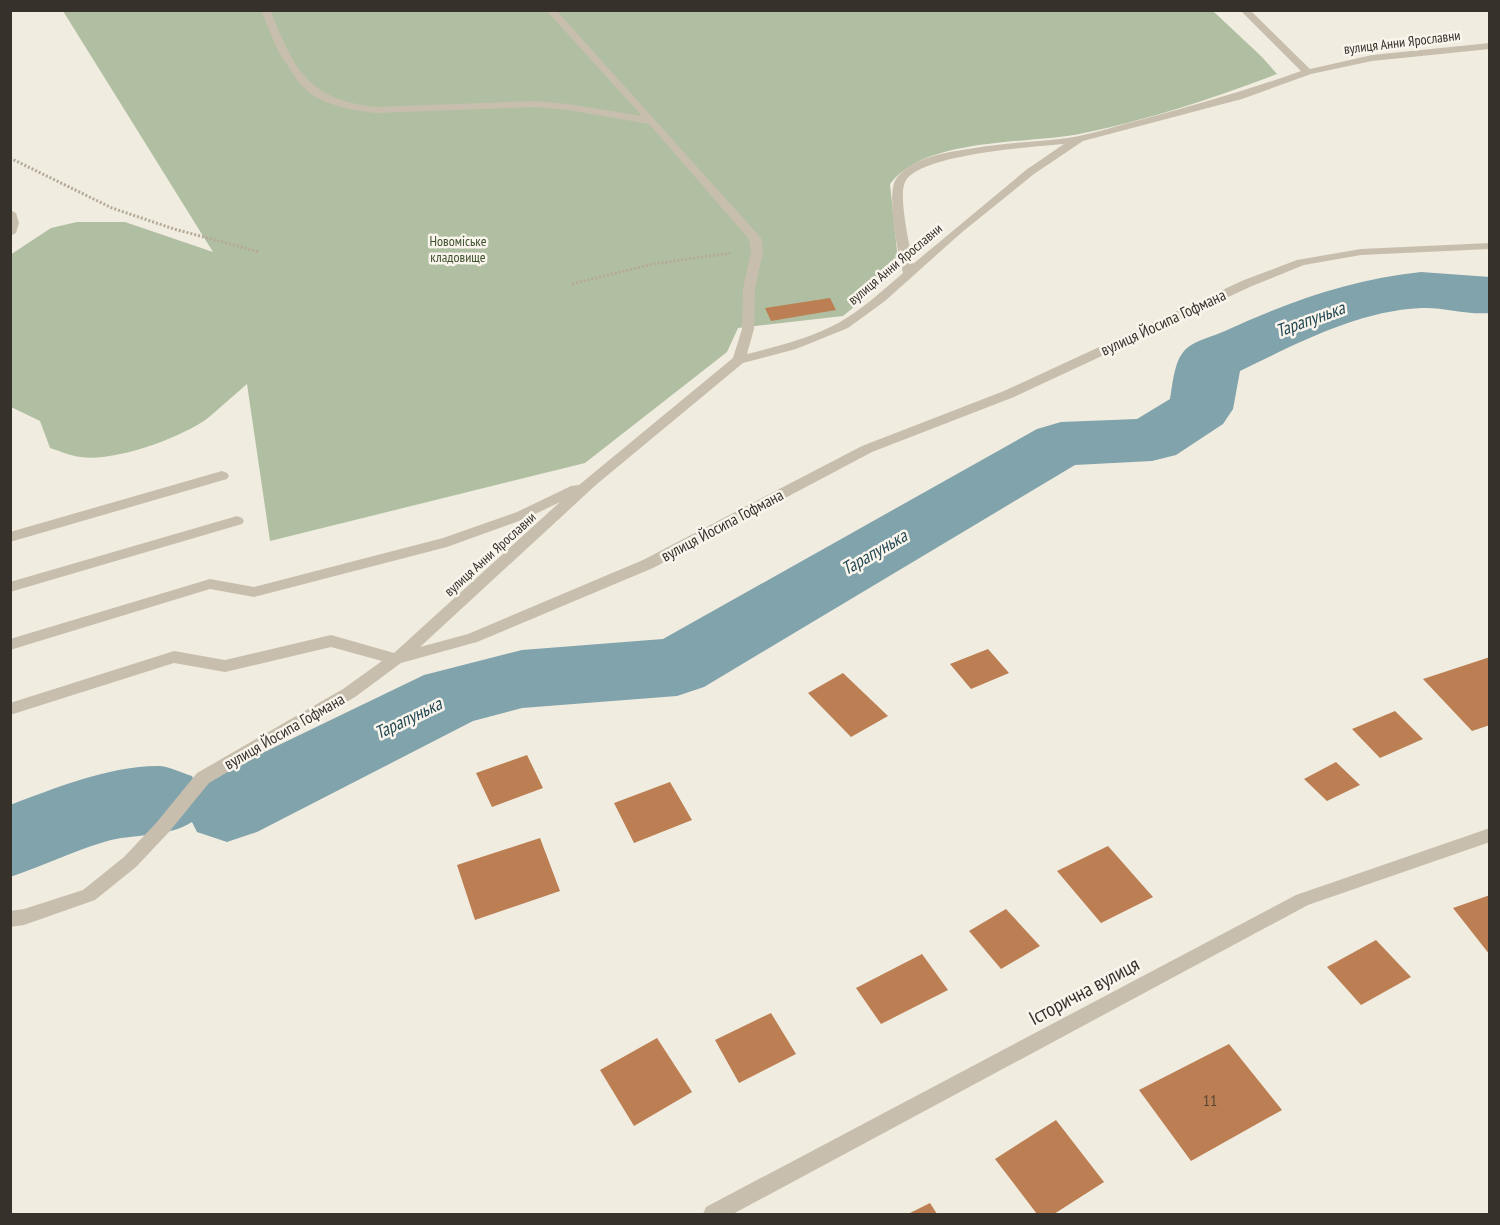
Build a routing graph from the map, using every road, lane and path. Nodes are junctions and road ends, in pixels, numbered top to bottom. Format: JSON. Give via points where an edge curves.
{"nodes":[{"id":1,"x":265,"y":10,"type":"edge"},
{"id":2,"x":550,"y":10,"type":"edge"},
{"id":3,"x":1245,"y":10,"type":"edge"},
{"id":4,"x":1490,"y":46,"type":"edge"},
{"id":5,"x":1308,"y":72,"type":"junction"},
{"id":6,"x":652,"y":121,"type":"junction"},
{"id":7,"x":1079,"y":139,"type":"junction"},
{"id":8,"x":10,"y":158,"type":"edge"},
{"id":9,"x":10,"y":213,"type":"edge"},
{"id":10,"x":10,"y":233,"type":"edge"},
{"id":11,"x":1490,"y":246,"type":"edge"},
{"id":12,"x":261,"y":252,"type":"dead end"},
{"id":13,"x":757,"y":252,"type":"junction"},
{"id":14,"x":908,"y":272,"type":"junction"},
{"id":15,"x":572,"y":284,"type":"dead end"},
{"id":16,"x":739,"y":360,"type":"junction"},
{"id":17,"x":222,"y":476,"type":"dead end"},
{"id":18,"x":592,"y":482,"type":"junction"},
{"id":19,"x":237,"y":521,"type":"dead end"},
{"id":20,"x":10,"y":537,"type":"edge"},
{"id":21,"x":10,"y":587,"type":"edge"},
{"id":22,"x":10,"y":645,"type":"edge"},
{"id":23,"x":396,"y":659,"type":"junction"},
{"id":24,"x":10,"y":709,"type":"edge"},
{"id":25,"x":1490,"y":835,"type":"edge"},
{"id":26,"x":10,"y":919,"type":"edge"},
{"id":27,"x":713,"y":1215,"type":"edge"}],
"edges":[{"from":1,"to":6,"type":"street","via":[[284,57],[299,77],[315,92],[355,109],[534,104]]},
{"from":2,"to":6,"type":"street"},
{"from":3,"to":5,"type":"street"},
{"from":4,"to":5,"type":"street","name":"вулиця Анни Ярославни","via":[[1372,58]]},
{"from":5,"to":7,"type":"street","name":"вулиця Анни Ярославни","via":[[1238,97]]},
{"from":6,"to":13,"type":"street","via":[[754,238]]},
{"from":7,"to":14,"type":"street","name":"вулиця Анни Ярославни","via":[[1030,172]]},
{"from":7,"to":14,"type":"street","via":[[975,151],[930,160],[908,171],[900,182],[898,198]]},
{"from":8,"to":12,"type":"path","via":[[112,208]]},
{"from":9,"to":10,"type":"street"},
{"from":11,"to":23,"type":"street","name":"вулиця Йосипа Гофмана","via":[[1361,252],[1301,262],[1009,394],[867,449],[648,564],[472,638]]},
{"from":13,"to":15,"type":"path","via":[[653,264]]},
{"from":13,"to":16,"type":"street","via":[[749,289],[748,329]]},
{"from":14,"to":16,"type":"street","name":"вулиця Анни Ярославни","via":[[844,325],[792,346]]},
{"from":16,"to":18,"type":"street","name":"вулиця Анни Ярославни"},
{"from":17,"to":20,"type":"street"},
{"from":18,"to":22,"type":"street","via":[[522,515],[447,542],[254,592],[210,584]]},
{"from":18,"to":23,"type":"street","name":"вулиця Анни Ярославни"},
{"from":19,"to":21,"type":"street"},
{"from":23,"to":24,"type":"street","via":[[331,642],[225,666],[174,657]]},
{"from":23,"to":26,"type":"street","name":"вулиця Йосипа Гофмана","via":[[349,693],[203,778],[130,862],[89,895]]},
{"from":25,"to":27,"type":"street","name":"Історична вулиця","via":[[1302,900]]}]}
